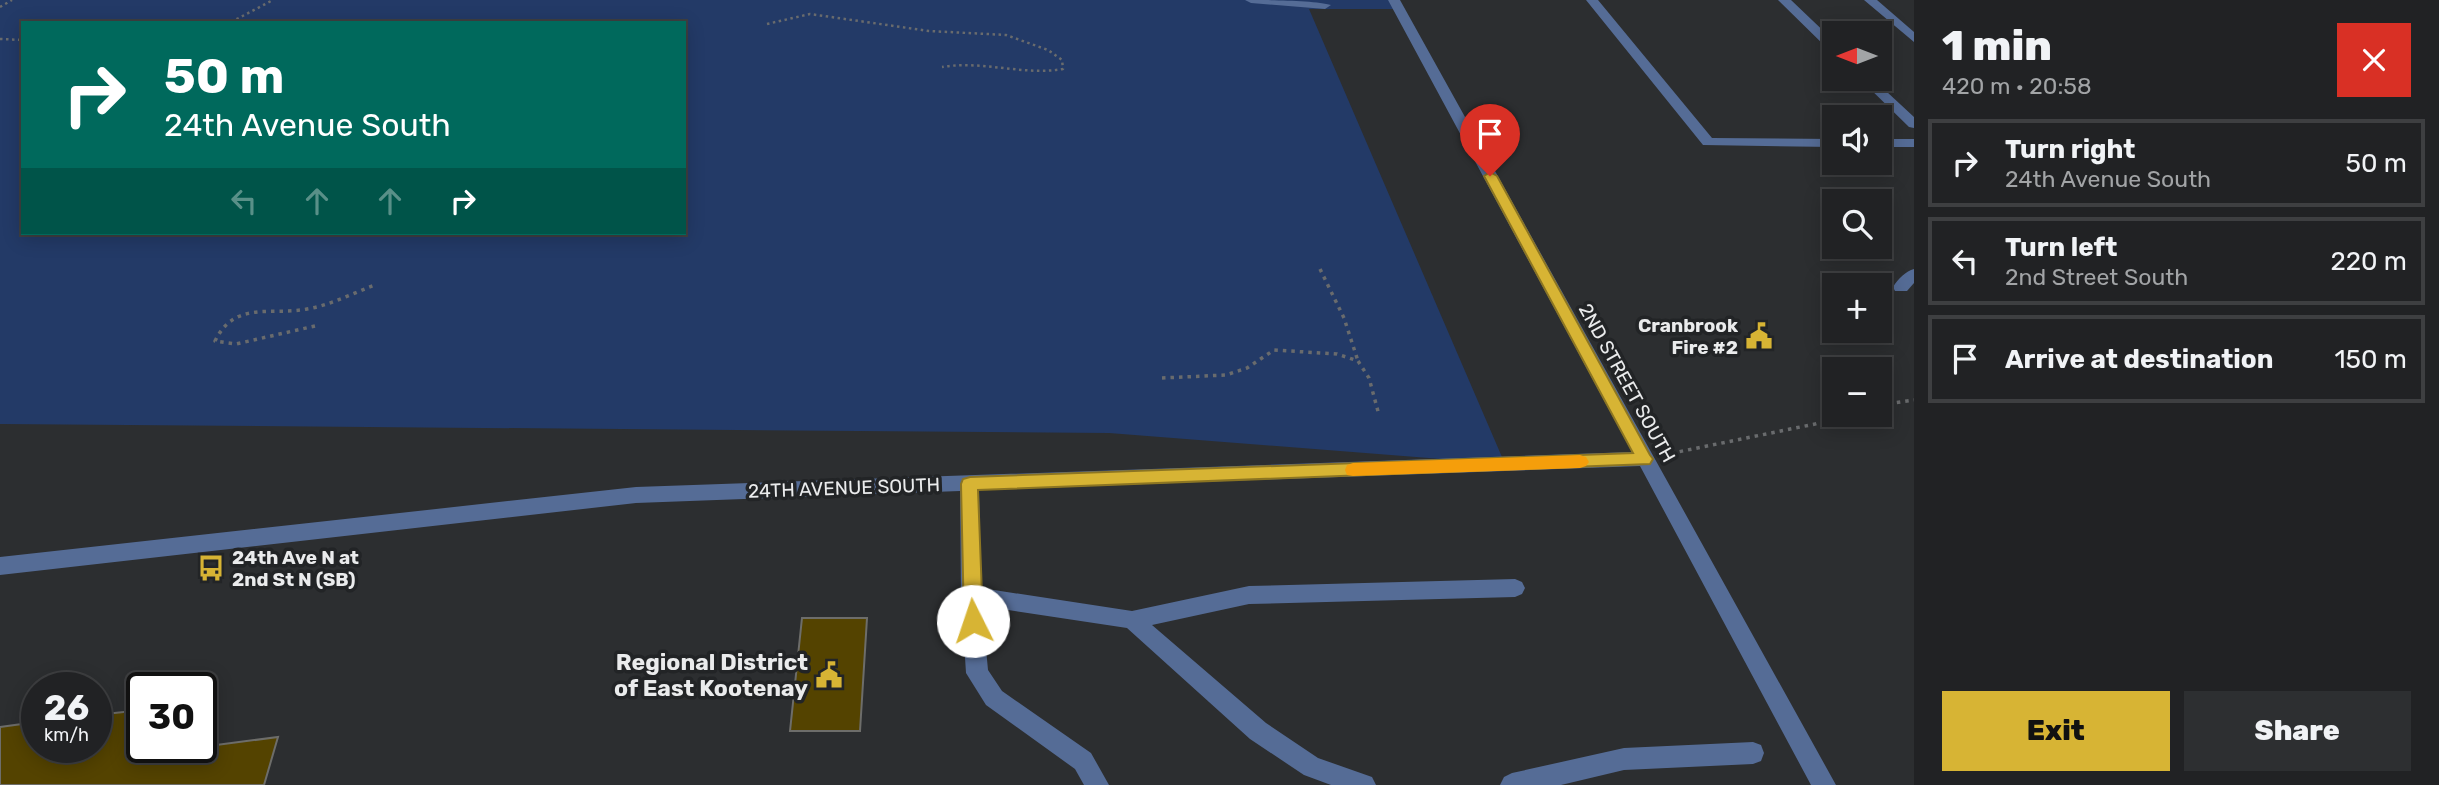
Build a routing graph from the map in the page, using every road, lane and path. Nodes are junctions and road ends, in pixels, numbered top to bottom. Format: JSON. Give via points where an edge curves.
{"nodes":[{"id":1,"x":12,"y":0,"type":"edge"},
{"id":2,"x":273,"y":0,"type":"edge"},
{"id":3,"x":1251,"y":0,"type":"edge"},
{"id":4,"x":1394,"y":0,"type":"edge"},
{"id":5,"x":1592,"y":0,"type":"edge"},
{"id":6,"x":1784,"y":0,"type":"edge"},
{"id":7,"x":1870,"y":0,"type":"edge"},
{"id":8,"x":1325,"y":5,"type":"dead end"},
{"id":9,"x":0,"y":7,"type":"edge"},
{"id":10,"x":230,"y":21,"type":"edge"},
{"id":11,"x":767,"y":24,"type":"dead end"},
{"id":12,"x":1822,"y":36,"type":"edge"},
{"id":13,"x":1914,"y":38,"type":"edge"},
{"id":14,"x":0,"y":39,"type":"edge"},
{"id":15,"x":21,"y":40,"type":"edge"},
{"id":16,"x":942,"y":67,"type":"dead end"},
{"id":17,"x":1879,"y":91,"type":"edge"},
{"id":18,"x":1914,"y":124,"type":"edge"},
{"id":19,"x":1822,"y":143,"type":"edge"},
{"id":20,"x":1892,"y":143,"type":"edge"},
{"id":21,"x":1914,"y":143,"type":"edge"},
{"id":22,"x":1320,"y":269,"type":"dead end"},
{"id":23,"x":1914,"y":274,"type":"edge"},
{"id":24,"x":375,"y":285,"type":"dead end"},
{"id":25,"x":1901,"y":287,"type":"dead end"},
{"id":26,"x":315,"y":326,"type":"dead end"},
{"id":27,"x":1357,"y":361,"type":"junction"},
{"id":28,"x":1162,"y":378,"type":"dead end"},
{"id":29,"x":1914,"y":400,"type":"edge"},
{"id":30,"x":1892,"y":403,"type":"edge"},
{"id":31,"x":1379,"y":415,"type":"dead end"},
{"id":32,"x":1822,"y":422,"type":"edge"},
{"id":33,"x":1644,"y":459,"type":"junction"},
{"id":34,"x":970,"y":484,"type":"junction"},
{"id":35,"x":0,"y":566,"type":"edge"},
{"id":36,"x":1515,"y":588,"type":"dead end"},
{"id":37,"x":971,"y":595,"type":"junction"},
{"id":38,"x":1132,"y":620,"type":"junction"},
{"id":39,"x":1753,"y":753,"type":"dead end"},
{"id":40,"x":1097,"y":785,"type":"edge"},
{"id":41,"x":1364,"y":785,"type":"edge"},
{"id":42,"x":1512,"y":785,"type":"edge"},
{"id":43,"x":1824,"y":785,"type":"edge"}],
"edges":[{"from":1,"to":9,"type":"path"},
{"from":2,"to":10,"type":"path"},
{"from":3,"to":8,"type":"street"},
{"from":4,"to":33,"type":"street","name":"2ND STREET SOUTH"},
{"from":5,"to":19,"type":"street","via":[[1708,142]]},
{"from":6,"to":12,"type":"street"},
{"from":7,"to":13,"type":"street"},
{"from":11,"to":16,"type":"path","via":[[810,15],[929,31],[1006,35],[1048,50],[1062,60],[1063,69]]},
{"from":14,"to":15,"type":"path"},
{"from":17,"to":18,"type":"street"},
{"from":20,"to":21,"type":"street"},
{"from":22,"to":27,"type":"path","via":[[1344,318]]},
{"from":23,"to":25,"type":"street"},
{"from":24,"to":26,"type":"path","via":[[307,309],[257,310],[235,316],[219,329],[215,341],[236,344]]},
{"from":27,"to":28,"type":"path","via":[[1337,354],[1274,350],[1226,375]]},
{"from":27,"to":31,"type":"path","via":[[1369,378]]},
{"from":29,"to":30,"type":"path"},
{"from":32,"to":33,"type":"path"},
{"from":33,"to":34,"type":"street","name":"24TH AVENUE SOUTH"},
{"from":33,"to":43,"type":"street","name":"2ND STREET SOUTH"},
{"from":34,"to":35,"type":"street","name":"24TH AVENUE SOUTH","via":[[636,495]]},
{"from":34,"to":37,"type":"street"},
{"from":36,"to":38,"type":"street","via":[[1249,595]]},
{"from":37,"to":38,"type":"street"},
{"from":37,"to":40,"type":"street","via":[[977,673],[994,698],[1083,761]]},
{"from":38,"to":41,"type":"street","via":[[1258,731],[1312,767]]},
{"from":39,"to":42,"type":"street","via":[[1624,759]]}]}
